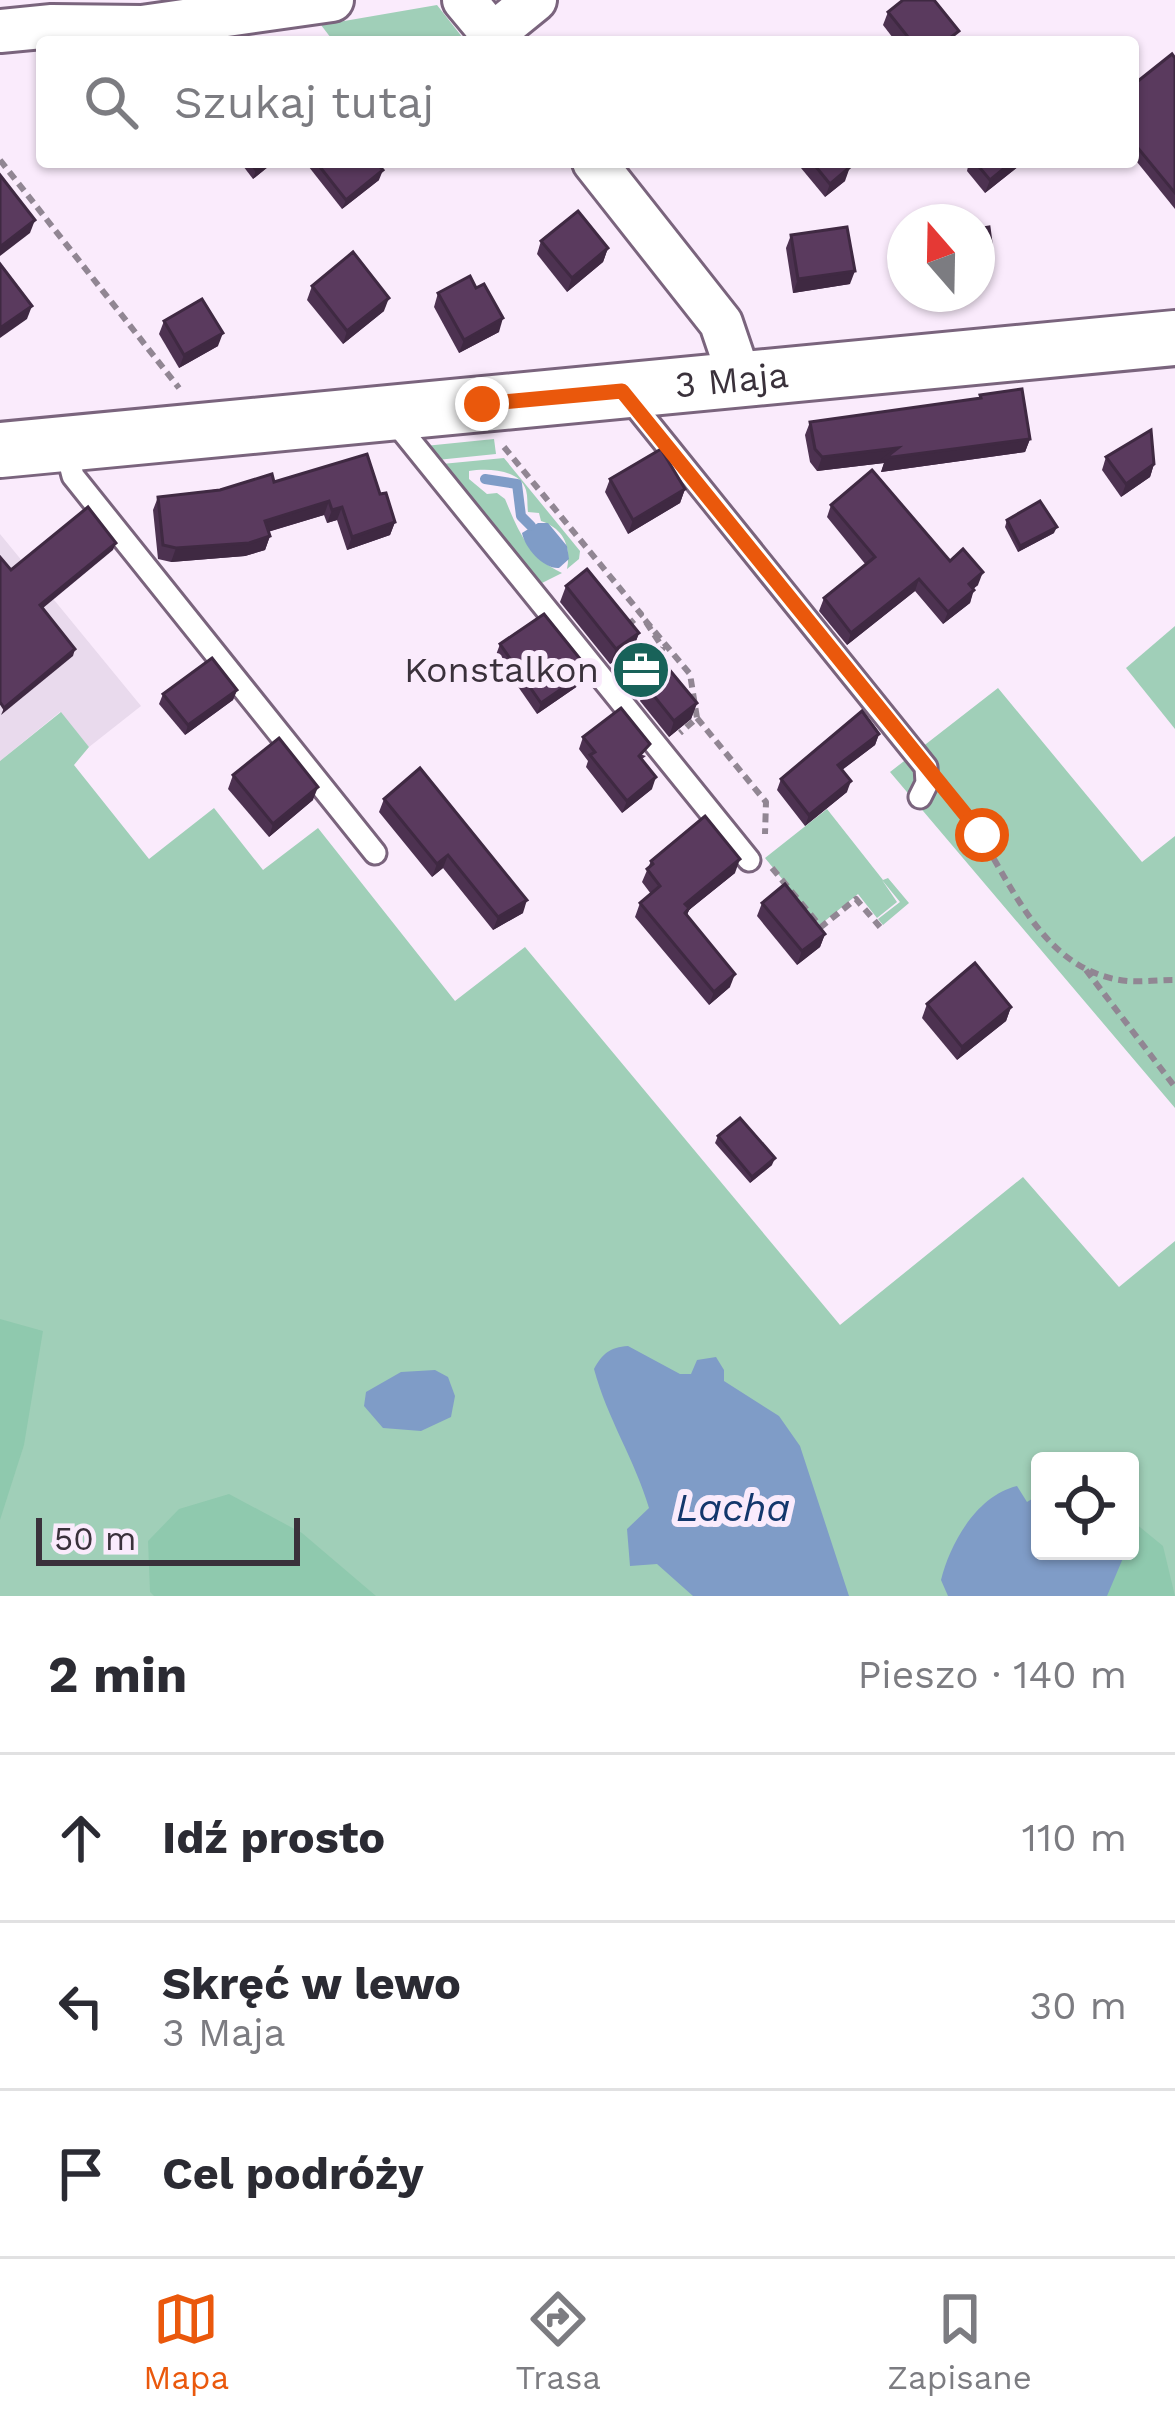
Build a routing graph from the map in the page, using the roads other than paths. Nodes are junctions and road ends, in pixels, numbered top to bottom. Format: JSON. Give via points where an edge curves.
{"nodes":[{"id":1,"x":332,"y":0,"type":"edge"},
{"id":2,"x":464,"y":0,"type":"edge"},
{"id":3,"x":535,"y":0,"type":"edge"},
{"id":4,"x":6,"y":20,"type":"edge"},
{"id":5,"x":494,"y":36,"type":"edge"},
{"id":6,"x":498,"y":36,"type":"edge"},
{"id":7,"x":599,"y":168,"type":"edge"},
{"id":8,"x":1175,"y":338,"type":"edge"},
{"id":9,"x":740,"y":379,"type":"junction"},
{"id":10,"x":622,"y":391,"type":"junction"},
{"id":11,"x":387,"y":412,"type":"junction"},
{"id":12,"x":64,"y":445,"type":"junction"},
{"id":13,"x":0,"y":450,"type":"edge"},
{"id":14,"x":920,"y":797,"type":"dead end"},
{"id":15,"x":375,"y":853,"type":"dead end"},
{"id":16,"x":756,"y":858,"type":"road end"}],
"edges":[{"from":1,"to":4,"type":"street","via":[[142,27]]},
{"from":2,"to":5,"type":"street"},
{"from":3,"to":6,"type":"street"},
{"from":7,"to":9,"type":"street","via":[[721,323]]},
{"from":8,"to":9,"type":"street","name":"3 Maja"},
{"from":9,"to":10,"type":"street","name":"3 Maja"},
{"from":10,"to":11,"type":"street","name":"3 Maja"},
{"from":10,"to":14,"type":"lane","via":[[926,767]]},
{"from":11,"to":12,"type":"street","name":"3 Maja"},
{"from":11,"to":16,"type":"lane"},
{"from":12,"to":13,"type":"street","name":"3 Maja"},
{"from":12,"to":15,"type":"lane","via":[[73,476]]}]}
